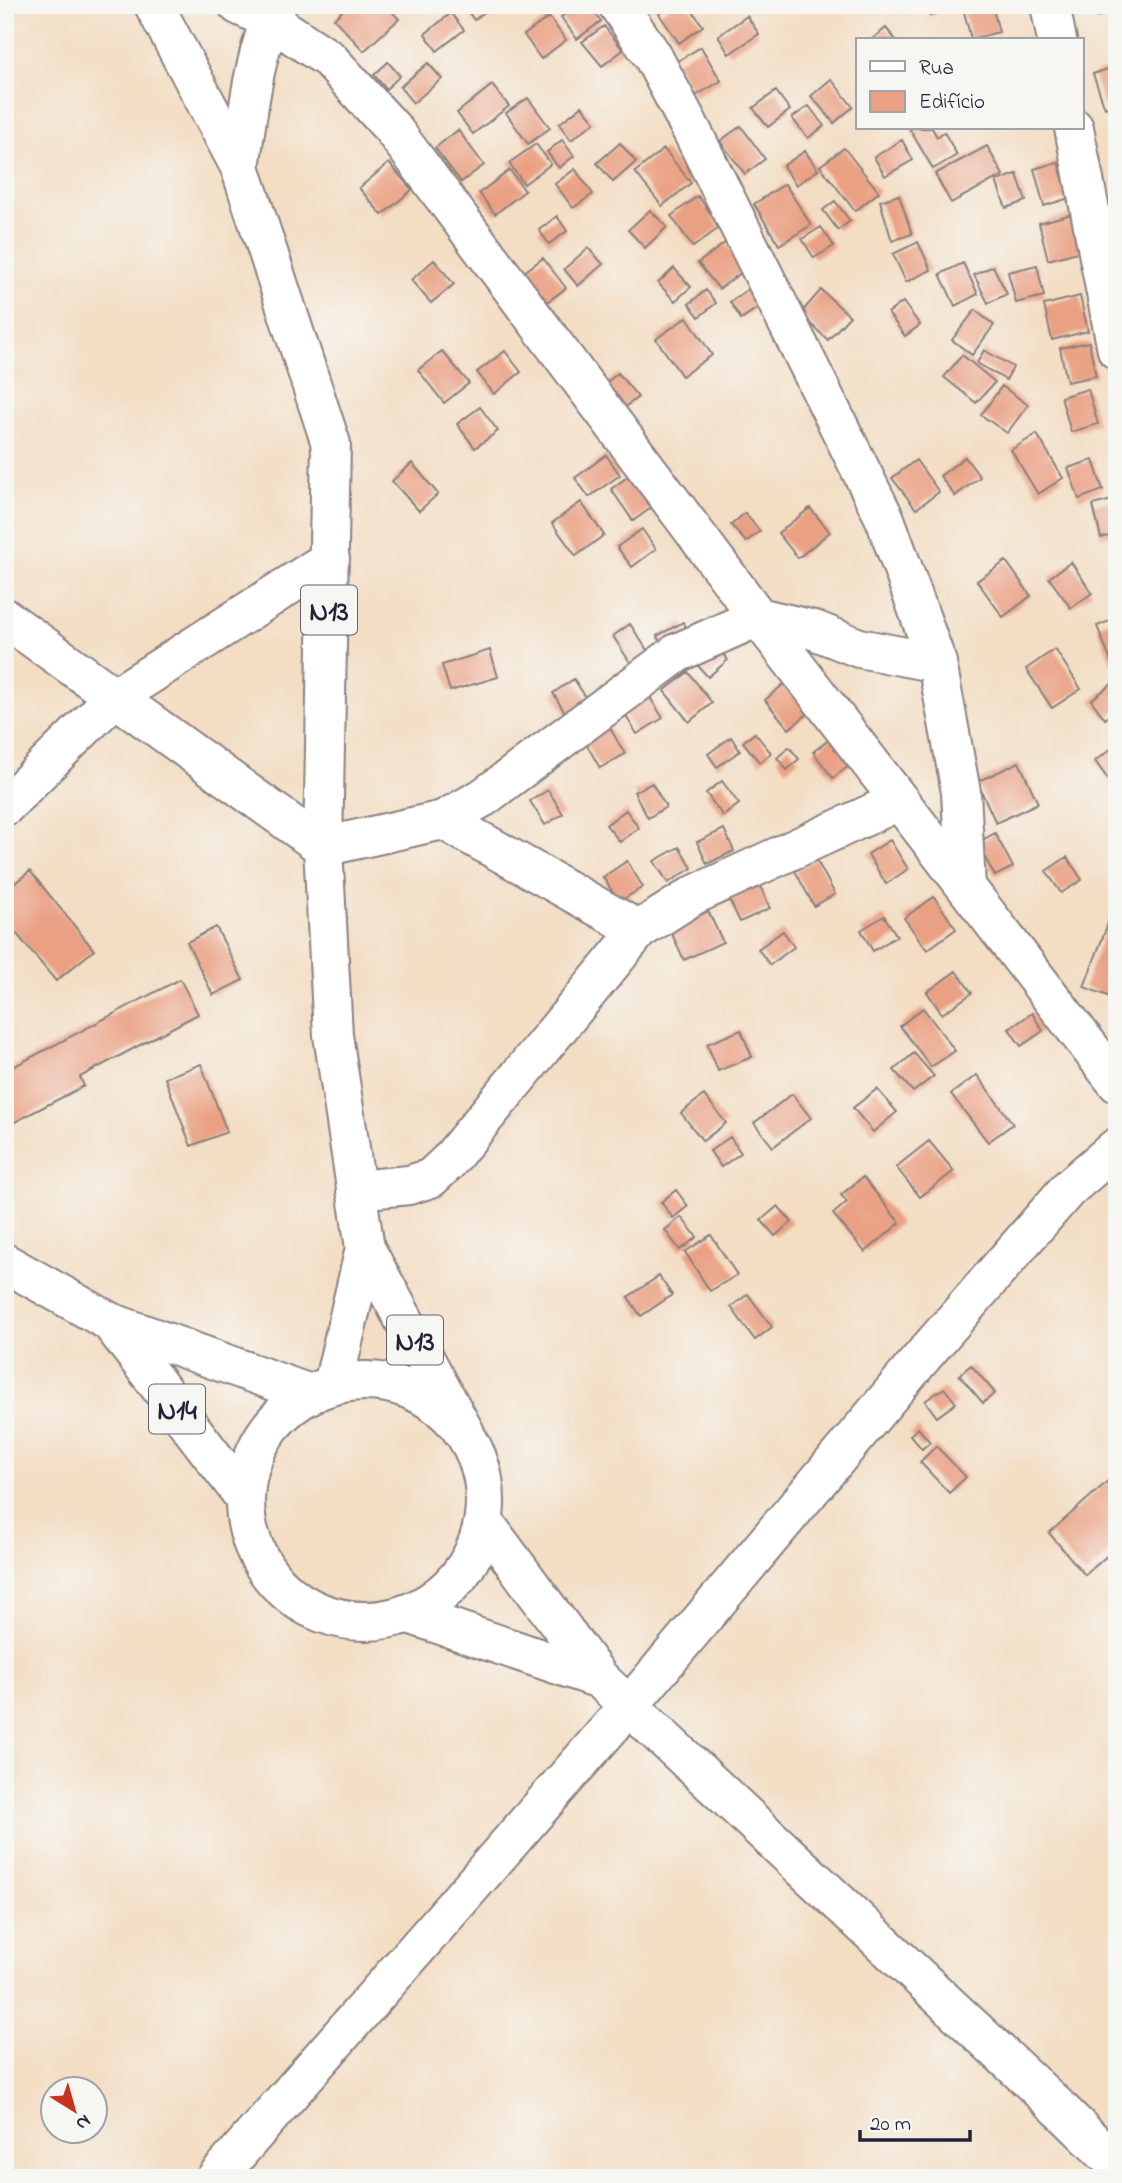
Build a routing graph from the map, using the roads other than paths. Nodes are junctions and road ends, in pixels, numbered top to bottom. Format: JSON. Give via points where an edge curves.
{"nodes":[{"id":1,"x":154,"y":5,"type":"edge"},
{"id":2,"x":618,"y":5,"type":"edge"},
{"id":3,"x":1050,"y":5,"type":"edge"},
{"id":4,"x":261,"y":10,"type":"edge"},
{"id":5,"x":1057,"y":38,"type":"edge"},
{"id":6,"x":1074,"y":130,"type":"edge"},
{"id":7,"x":240,"y":167,"type":"junction"},
{"id":8,"x":1117,"y":350,"type":"edge"},
{"id":9,"x":330,"y":559,"type":"junction"},
{"id":10,"x":758,"y":617,"type":"junction"},
{"id":11,"x":5,"y":618,"type":"edge"},
{"id":12,"x":937,"y":663,"type":"junction"},
{"id":13,"x":115,"y":697,"type":"junction"},
{"id":14,"x":899,"y":801,"type":"junction"},
{"id":15,"x":5,"y":806,"type":"edge"},
{"id":16,"x":443,"y":820,"type":"junction"},
{"id":17,"x":323,"y":847,"type":"junction"},
{"id":18,"x":966,"y":887,"type":"junction"},
{"id":19,"x":639,"y":930,"type":"junction"},
{"id":20,"x":1117,"y":1083,"type":"edge"},
{"id":21,"x":1117,"y":1147,"type":"edge"},
{"id":22,"x":356,"y":1190,"type":"junction"},
{"id":23,"x":365,"y":1248,"type":"junction"},
{"id":24,"x":5,"y":1263,"type":"edge"},
{"id":25,"x":110,"y":1322,"type":"junction"},
{"id":26,"x":322,"y":1389,"type":"junction"},
{"id":27,"x":465,"y":1433,"type":"junction"},
{"id":28,"x":244,"y":1497,"type":"junction"},
{"id":29,"x":484,"y":1522,"type":"junction"},
{"id":30,"x":409,"y":1614,"type":"junction"},
{"id":31,"x":600,"y":1679,"type":"junction"},
{"id":32,"x":629,"y":1706,"type":"junction"},
{"id":33,"x":1117,"y":2165,"type":"edge"},
{"id":34,"x":216,"y":2178,"type":"edge"}],
"edges":[{"from":1,"to":7,"type":"street","number":"N13"},
{"from":2,"to":12,"type":"street","via":[[652,55],[694,135],[885,520]]},
{"from":3,"to":5,"type":"street"},
{"from":4,"to":7,"type":"street"},
{"from":4,"to":10,"type":"street","via":[[329,59],[392,128]]},
{"from":6,"to":8,"type":"street"},
{"from":7,"to":9,"type":"street","number":"N13","via":[[331,444]]},
{"from":9,"to":13,"type":"street"},
{"from":9,"to":17,"type":"street","number":"N13"},
{"from":10,"to":12,"type":"street","via":[[814,630],[859,648]]},
{"from":10,"to":14,"type":"street"},
{"from":10,"to":16,"type":"street","via":[[677,653],[484,797]]},
{"from":11,"to":13,"type":"street"},
{"from":12,"to":18,"type":"street","via":[[961,792]]},
{"from":13,"to":15,"type":"street"},
{"from":13,"to":17,"type":"street"},
{"from":14,"to":18,"type":"street"},
{"from":14,"to":19,"type":"street","via":[[694,895]]},
{"from":16,"to":17,"type":"street"},
{"from":16,"to":19,"type":"street"},
{"from":17,"to":22,"type":"street","number":"N13","via":[[333,1035]]},
{"from":18,"to":20,"type":"street"},
{"from":19,"to":22,"type":"street","via":[[431,1178]]},
{"from":21,"to":32,"type":"street","via":[[1068,1189]]},
{"from":22,"to":23,"type":"street","number":"N13"},
{"from":23,"to":26,"type":"street","number":"N13"},
{"from":23,"to":27,"type":"street","number":"N13"},
{"from":24,"to":25,"type":"street","number":"N14"},
{"from":25,"to":26,"type":"street","number":"N14"},
{"from":25,"to":28,"type":"street","number":"N14"},
{"from":26,"to":27,"type":"street","via":[[371,1380],[407,1388],[440,1406]]},
{"from":26,"to":28,"type":"street","via":[[276,1419],[253,1455]]},
{"from":27,"to":29,"type":"street","via":[[484,1481]]},
{"from":28,"to":30,"type":"street","via":[[251,1543],[276,1584],[305,1605],[315,1612],[362,1622]]},
{"from":29,"to":30,"type":"street","via":[[475,1552],[458,1578],[436,1599]]},
{"from":29,"to":31,"type":"street"},
{"from":30,"to":31,"type":"street"},
{"from":31,"to":32,"type":"street"},
{"from":32,"to":33,"type":"street"},
{"from":32,"to":34,"type":"street"}]}
